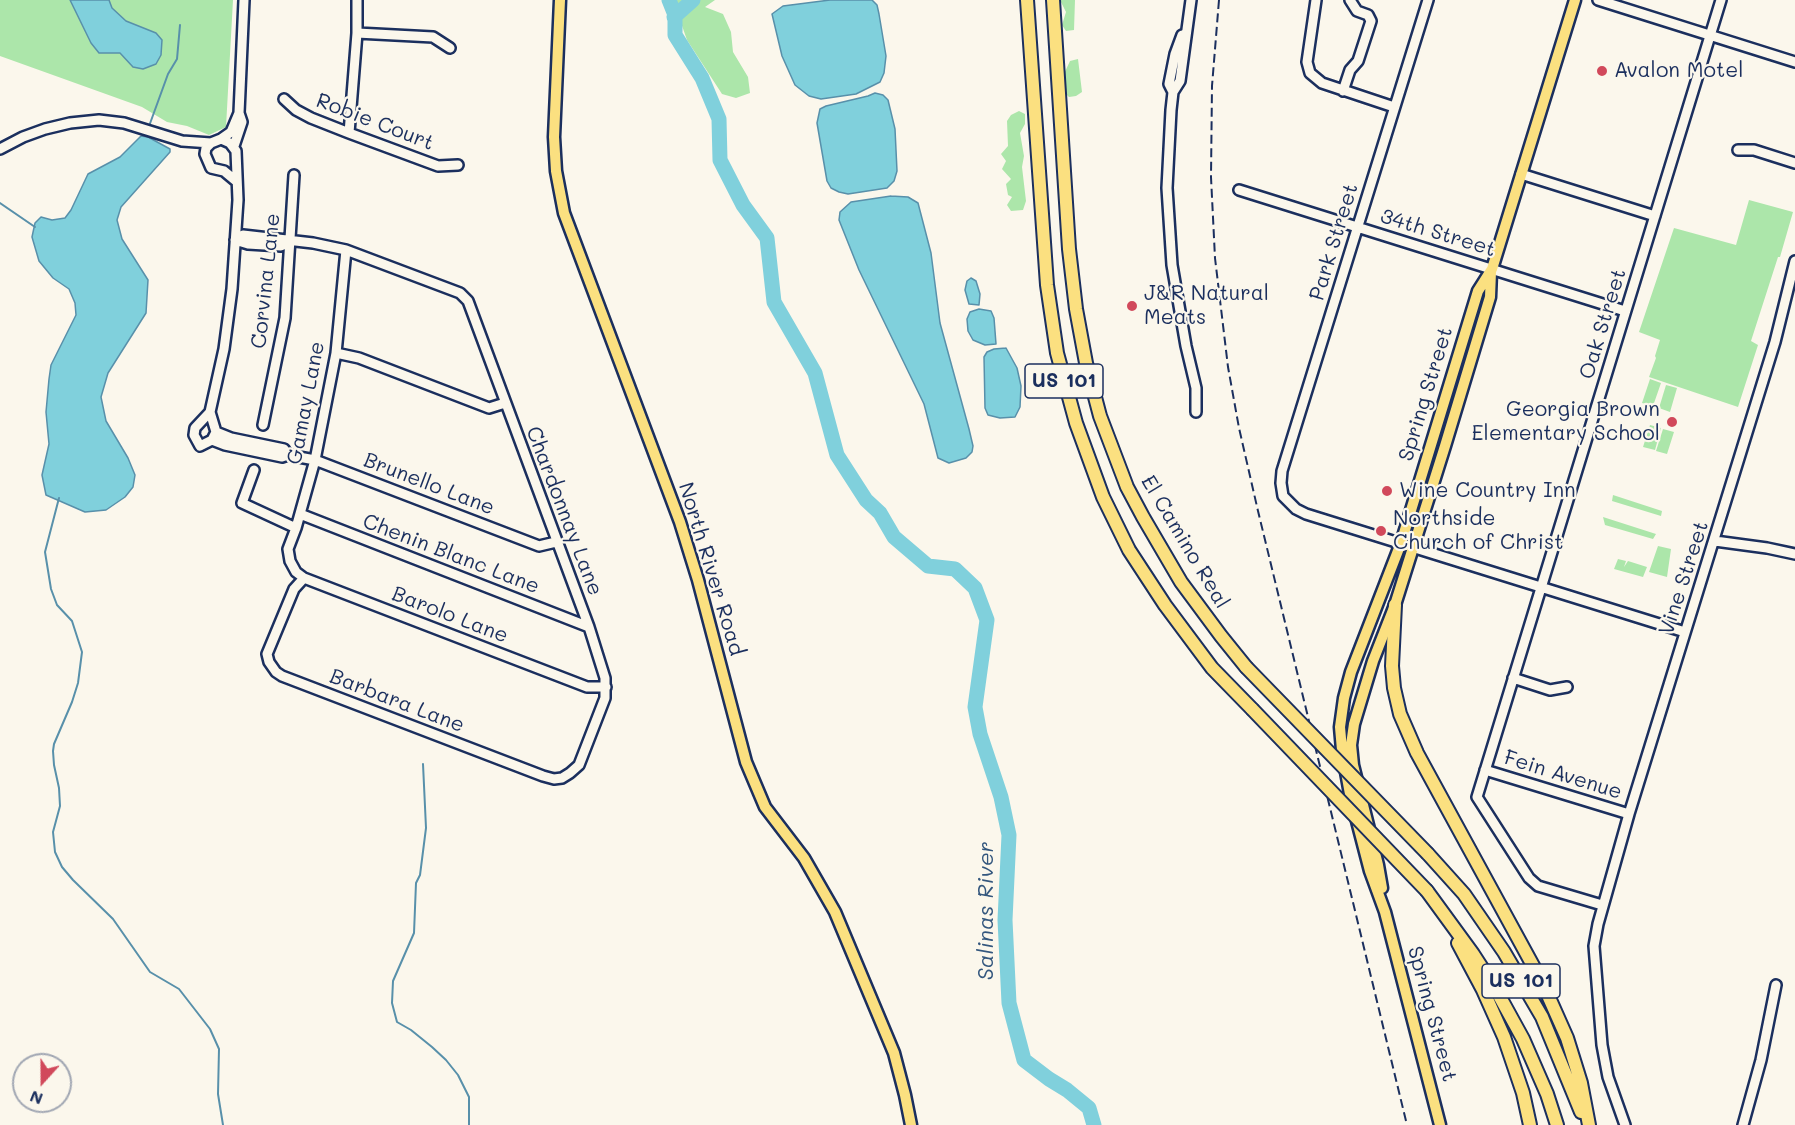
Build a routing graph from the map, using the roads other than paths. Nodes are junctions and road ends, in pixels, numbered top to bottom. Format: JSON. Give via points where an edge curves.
{"nodes":[{"id":1,"x":244,"y":0,"type":"edge"},
{"id":2,"x":357,"y":0,"type":"edge"},
{"id":3,"x":560,"y":0,"type":"edge"},
{"id":4,"x":1027,"y":0,"type":"edge"},
{"id":5,"x":1053,"y":0,"type":"edge"},
{"id":6,"x":1191,"y":0,"type":"edge"},
{"id":7,"x":1316,"y":0,"type":"edge"},
{"id":8,"x":1350,"y":0,"type":"edge"},
{"id":9,"x":1428,"y":0,"type":"edge"},
{"id":10,"x":1575,"y":0,"type":"edge"},
{"id":11,"x":1598,"y":0,"type":"edge"},
{"id":12,"x":1721,"y":0,"type":"edge"},
{"id":13,"x":357,"y":33,"type":"junction"},
{"id":14,"x":1711,"y":35,"type":"junction"},
{"id":15,"x":450,"y":48,"type":"dead end"},
{"id":16,"x":1795,"y":62,"type":"edge"},
{"id":17,"x":1343,"y":92,"type":"junction"},
{"id":18,"x":284,"y":99,"type":"dead end"},
{"id":19,"x":1394,"y":107,"type":"junction"},
{"id":20,"x":239,"y":113,"type":"junction"},
{"id":21,"x":349,"y":133,"type":"junction"},
{"id":22,"x":221,"y":139,"type":"junction"},
{"id":23,"x":182,"y":141,"type":"junction"},
{"id":24,"x":211,"y":143,"type":"junction"},
{"id":25,"x":234,"y":146,"type":"junction"},
{"id":26,"x":1,"y":147,"type":"edge"},
{"id":27,"x":1738,"y":150,"type":"dead end"},
{"id":28,"x":206,"y":160,"type":"junction"},
{"id":29,"x":235,"y":163,"type":"junction"},
{"id":30,"x":1795,"y":163,"type":"edge"},
{"id":31,"x":458,"y":165,"type":"dead end"},
{"id":32,"x":224,"y":171,"type":"junction"},
{"id":33,"x":1521,"y":174,"type":"junction"},
{"id":34,"x":294,"y":175,"type":"dead end"},
{"id":35,"x":236,"y":182,"type":"junction"},
{"id":36,"x":1239,"y":190,"type":"dead end"},
{"id":37,"x":1655,"y":216,"type":"junction"},
{"id":38,"x":1358,"y":228,"type":"junction"},
{"id":39,"x":235,"y":240,"type":"junction"},
{"id":40,"x":290,"y":242,"type":"junction"},
{"id":41,"x":346,"y":250,"type":"junction"},
{"id":42,"x":1795,"y":261,"type":"edge"},
{"id":43,"x":1491,"y":269,"type":"junction"},
{"id":44,"x":1625,"y":311,"type":"junction"},
{"id":45,"x":336,"y":352,"type":"junction"},
{"id":46,"x":505,"y":403,"type":"junction"},
{"id":47,"x":210,"y":412,"type":"junction"},
{"id":48,"x":1196,"y":412,"type":"dead end"},
{"id":49,"x":263,"y":425,"type":"dead end"},
{"id":50,"x":214,"y":436,"type":"junction"},
{"id":51,"x":315,"y":460,"type":"junction"},
{"id":52,"x":254,"y":470,"type":"dead end"},
{"id":53,"x":300,"y":514,"type":"junction"},
{"id":54,"x":296,"y":528,"type":"junction"},
{"id":55,"x":1715,"y":541,"type":"junction"},
{"id":56,"x":556,"y":542,"type":"junction"},
{"id":57,"x":1401,"y":543,"type":"junction"},
{"id":58,"x":1414,"y":547,"type":"junction"},
{"id":59,"x":1795,"y":554,"type":"edge"},
{"id":60,"x":304,"y":579,"type":"junction"},
{"id":61,"x":1541,"y":587,"type":"junction"},
{"id":62,"x":1395,"y":605,"type":"junction"},
{"id":63,"x":589,"y":627,"type":"junction"},
{"id":64,"x":1685,"y":632,"type":"junction"},
{"id":65,"x":1513,"y":678,"type":"junction"},
{"id":66,"x":606,"y":687,"type":"junction"},
{"id":67,"x":1567,"y":687,"type":"dead end"},
{"id":68,"x":1485,"y":770,"type":"junction"},
{"id":69,"x":1629,"y":814,"type":"junction"},
{"id":70,"x":1602,"y":905,"type":"junction"},
{"id":71,"x":1441,"y":910,"type":"junction"},
{"id":72,"x":1386,"y":912,"type":"junction"},
{"id":73,"x":1776,"y":985,"type":"dead end"},
{"id":74,"x":911,"y":1125,"type":"edge"},
{"id":75,"x":1440,"y":1125,"type":"edge"},
{"id":76,"x":1530,"y":1125,"type":"edge"},
{"id":77,"x":1557,"y":1125,"type":"edge"},
{"id":78,"x":1587,"y":1125,"type":"edge"},
{"id":79,"x":1625,"y":1125,"type":"edge"},
{"id":80,"x":1743,"y":1125,"type":"edge"}],
"edges":[{"from":1,"to":20,"type":"street"},
{"from":2,"to":13,"type":"street"},
{"from":3,"to":74,"type":"main road","name":"North River Road","via":[[554,137],[564,213],[680,522],[746,762],[765,807],[804,858],[835,912],[894,1053]]},
{"from":4,"to":71,"type":"highway","number":"US 101","bridge":true,"via":[[1047,285],[1057,353],[1076,423],[1104,497],[1129,550],[1212,668]]},
{"from":5,"to":78,"type":"highway","name":"El Camino Real","number":"US 101","bridge":true,"via":[[1076,309],[1100,416],[1127,487],[1181,582],[1246,667],[1464,894],[1542,1017]]},
{"from":6,"to":48,"type":"street","via":[[1180,81],[1173,92],[1167,188],[1172,255],[1196,388]]},
{"from":7,"to":17,"type":"street","via":[[1307,62],[1310,73]]},
{"from":8,"to":17,"type":"street","via":[[1371,21]]},
{"from":9,"to":19,"type":"street","name":"Park Street"},
{"from":10,"to":33,"type":"main road","name":"Spring Street"},
{"from":11,"to":14,"type":"street"},
{"from":12,"to":14,"type":"street","name":"Oak Street"},
{"from":13,"to":15,"type":"street","via":[[433,37]]},
{"from":13,"to":21,"type":"street"},
{"from":14,"to":16,"type":"street"},
{"from":14,"to":37,"type":"street","name":"Oak Street"},
{"from":17,"to":19,"type":"street"},
{"from":18,"to":21,"type":"street","name":"Robie Court","via":[[311,118]]},
{"from":19,"to":38,"type":"street","name":"Park Street"},
{"from":20,"to":22,"type":"street","via":[[231,132]]},
{"from":20,"to":25,"type":"street","via":[[241,129]]},
{"from":21,"to":31,"type":"street","name":"Robie Court","via":[[438,166]]},
{"from":22,"to":24,"type":"street"},
{"from":22,"to":25,"type":"street"},
{"from":23,"to":24,"type":"street"},
{"from":23,"to":26,"type":"street","via":[[124,123],[99,120],[45,129]]},
{"from":23,"to":28,"type":"street"},
{"from":24,"to":28,"type":"street","via":[[206,148]]},
{"from":25,"to":29,"type":"street"},
{"from":27,"to":30,"type":"street","via":[[1754,150]]},
{"from":28,"to":32,"type":"street","via":[[211,168]]},
{"from":29,"to":32,"type":"street"},
{"from":29,"to":35,"type":"street"},
{"from":32,"to":35,"type":"street"},
{"from":33,"to":37,"type":"street"},
{"from":33,"to":43,"type":"main road","name":"Spring Street"},
{"from":34,"to":40,"type":"street","name":"Corvina Lane"},
{"from":35,"to":39,"type":"street"},
{"from":36,"to":38,"type":"street","name":"34th Street"},
{"from":37,"to":44,"type":"street","name":"Oak Street"},
{"from":38,"to":43,"type":"street","name":"34th Street"},
{"from":38,"to":57,"type":"street","name":"Park Street","via":[[1281,483],[1283,496],[1296,509]]},
{"from":39,"to":40,"type":"street","via":[[281,246]]},
{"from":39,"to":47,"type":"street","via":[[224,349]]},
{"from":40,"to":41,"type":"street"},
{"from":40,"to":49,"type":"street","name":"Corvina Lane","via":[[285,318]]},
{"from":41,"to":45,"type":"street","name":"Gamay Lane"},
{"from":41,"to":46,"type":"street","name":"Chardonnay Lane","via":[[463,296]]},
{"from":42,"to":55,"type":"street","name":"Vine Street","via":[[1775,342]]},
{"from":43,"to":44,"type":"street","name":"34th Street"},
{"from":43,"to":57,"type":"main road","name":"Spring Street","via":[[1478,291]]},
{"from":43,"to":58,"type":"main road","name":"Spring Street","via":[[1490,297]]},
{"from":44,"to":61,"type":"street","name":"Oak Street"},
{"from":45,"to":46,"type":"street","via":[[489,408]]},
{"from":45,"to":51,"type":"street","name":"Gamay Lane"},
{"from":46,"to":56,"type":"street","name":"Chardonnay Lane"},
{"from":47,"to":50,"type":"street"},
{"from":47,"to":50,"type":"street","name":"Brunello Lane","via":[[195,428],[194,435],[200,446]]},
{"from":50,"to":51,"type":"street","name":"Brunello Lane","via":[[225,445]]},
{"from":51,"to":53,"type":"street","name":"Gamay Lane"},
{"from":51,"to":56,"type":"street","name":"Brunello Lane","via":[[539,546]]},
{"from":52,"to":54,"type":"street","via":[[242,503]]},
{"from":53,"to":54,"type":"street","name":"Gamay Lane"},
{"from":53,"to":63,"type":"street","name":"Chenin Blanc Lane"},
{"from":54,"to":60,"type":"street","name":"Gamay Lane","via":[[288,549],[290,561]]},
{"from":55,"to":59,"type":"street"},
{"from":55,"to":64,"type":"street","name":"Vine Street"},
{"from":56,"to":63,"type":"street","name":"Chardonnay Lane"},
{"from":57,"to":58,"type":"street"},
{"from":57,"to":72,"type":"main road","name":"Spring Street","via":[[1351,672],[1340,727],[1350,794],[1370,871]]},
{"from":58,"to":61,"type":"street"},
{"from":58,"to":62,"type":"main road","name":"Spring Street"},
{"from":60,"to":66,"type":"street","name":"Barolo Lane","via":[[587,687]]},
{"from":60,"to":66,"type":"street","name":"Barbara Lane","via":[[294,589],[267,654],[276,672],[554,779],[562,778],[579,765]]},
{"from":61,"to":64,"type":"street"},
{"from":61,"to":65,"type":"street","name":"Oak Street"},
{"from":62,"to":72,"type":"main road","name":"Spring Street","via":[[1359,704],[1351,745]]},
{"from":62,"to":78,"type":"highway","via":[[1392,666],[1400,714],[1544,984],[1581,1083]]},
{"from":63,"to":66,"type":"street","name":"Chardonnay Lane"},
{"from":64,"to":69,"type":"street","name":"Vine Street"},
{"from":65,"to":67,"type":"street","via":[[1550,690]]},
{"from":65,"to":68,"type":"street","name":"Oak Street"},
{"from":68,"to":69,"type":"street","name":"Fein Avenue"},
{"from":68,"to":70,"type":"street","name":"Oak Street","via":[[1477,796],[1529,878],[1538,886]]},
{"from":69,"to":70,"type":"street","name":"Vine Street"},
{"from":70,"to":79,"type":"street","name":"Vine Street","via":[[1594,946],[1602,1045],[1608,1077]]},
{"from":71,"to":76,"type":"highway","via":[[1504,1037]]},
{"from":71,"to":77,"type":"highway","number":"US 101","via":[[1484,971],[1517,1029]]},
{"from":72,"to":75,"type":"main road","name":"Spring Street"},
{"from":73,"to":80,"type":"street"}]}
